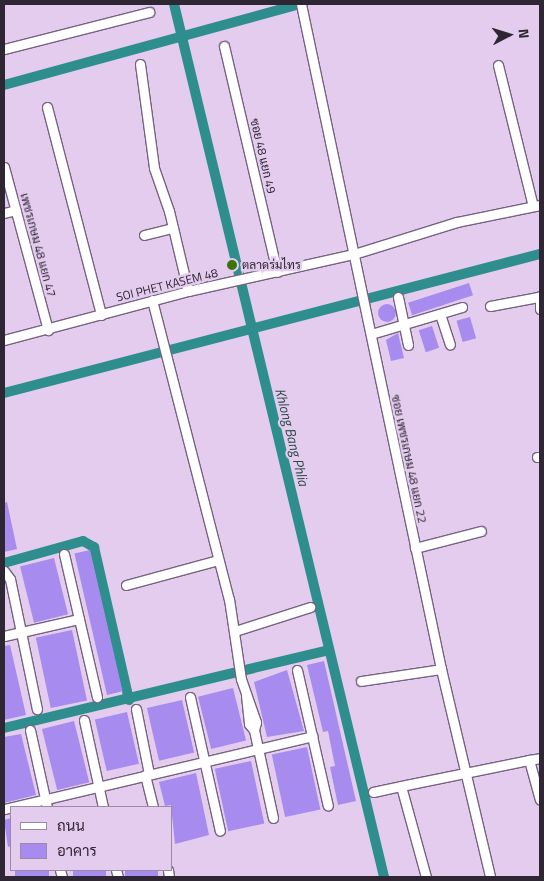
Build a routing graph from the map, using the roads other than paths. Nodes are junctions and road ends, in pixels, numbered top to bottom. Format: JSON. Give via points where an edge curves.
{"nodes":[{"id":1,"x":301,"y":4,"type":"edge"},
{"id":2,"x":149,"y":12,"type":"dead end"},
{"id":3,"x":224,"y":46,"type":"dead end"},
{"id":4,"x":4,"y":49,"type":"edge"},
{"id":5,"x":140,"y":64,"type":"dead end"},
{"id":6,"x":498,"y":65,"type":"dead end"},
{"id":7,"x":48,"y":106,"type":"dead end"},
{"id":8,"x":4,"y":167,"type":"edge"},
{"id":9,"x":536,"y":206,"type":"edge"},
{"id":10,"x":16,"y":210,"type":"junction"},
{"id":11,"x":4,"y":213,"type":"edge"},
{"id":12,"x":173,"y":228,"type":"junction"},
{"id":13,"x":144,"y":235,"type":"dead end"},
{"id":14,"x":354,"y":254,"type":"junction"},
{"id":15,"x":277,"y":272,"type":"junction"},
{"id":16,"x":188,"y":291,"type":"junction"},
{"id":17,"x":539,"y":296,"type":"edge"},
{"id":18,"x":398,"y":297,"type":"dead end"},
{"id":19,"x":152,"y":300,"type":"junction"},
{"id":20,"x":490,"y":306,"type":"dead end"},
{"id":21,"x":462,"y":307,"type":"dead end"},
{"id":22,"x":540,"y":309,"type":"edge"},
{"id":23,"x":440,"y":314,"type":"junction"},
{"id":24,"x":101,"y":315,"type":"junction"},
{"id":25,"x":404,"y":324,"type":"junction"},
{"id":26,"x":48,"y":330,"type":"junction"},
{"id":27,"x":371,"y":334,"type":"junction"},
{"id":28,"x":4,"y":340,"type":"edge"},
{"id":29,"x":450,"y":344,"type":"dead end"},
{"id":30,"x":408,"y":345,"type":"dead end"},
{"id":31,"x":481,"y":531,"type":"dead end"},
{"id":32,"x":415,"y":548,"type":"junction"},
{"id":33,"x":64,"y":554,"type":"dead end"},
{"id":34,"x":218,"y":560,"type":"junction"},
{"id":35,"x":5,"y":572,"type":"edge"},
{"id":36,"x":126,"y":585,"type":"dead end"},
{"id":37,"x":310,"y":608,"type":"dead end"},
{"id":38,"x":79,"y":619,"type":"junction"},
{"id":39,"x":235,"y":631,"type":"junction"},
{"id":40,"x":21,"y":632,"type":"junction"},
{"id":41,"x":4,"y":636,"type":"edge"},
{"id":42,"x":441,"y":669,"type":"junction"},
{"id":43,"x":298,"y":670,"type":"dead end"},
{"id":44,"x":361,"y":681,"type":"dead end"},
{"id":45,"x":97,"y":697,"type":"dead end"},
{"id":46,"x":190,"y":697,"type":"dead end"},
{"id":47,"x":37,"y":709,"type":"dead end"},
{"id":48,"x":136,"y":709,"type":"dead end"},
{"id":49,"x":84,"y":720,"type":"dead end"},
{"id":50,"x":30,"y":730,"type":"dead end"},
{"id":51,"x":312,"y":736,"type":"junction"},
{"id":52,"x":258,"y":749,"type":"junction"},
{"id":53,"x":540,"y":758,"type":"edge"},
{"id":54,"x":529,"y":760,"type":"junction"},
{"id":55,"x":204,"y":762,"type":"junction"},
{"id":56,"x":465,"y":772,"type":"junction"},
{"id":57,"x":147,"y":775,"type":"junction"},
{"id":58,"x":401,"y":786,"type":"junction"},
{"id":59,"x":98,"y":787,"type":"junction"},
{"id":60,"x":373,"y":792,"type":"dead end"},
{"id":61,"x":540,"y":800,"type":"edge"},
{"id":62,"x":46,"y":803,"type":"edge"},
{"id":63,"x":21,"y":806,"type":"edge"},
{"id":64,"x":102,"y":806,"type":"edge"},
{"id":65,"x":153,"y":806,"type":"edge"},
{"id":66,"x":328,"y":806,"type":"dead end"},
{"id":67,"x":273,"y":818,"type":"dead end"},
{"id":68,"x":220,"y":831,"type":"dead end"},
{"id":69,"x":426,"y":877,"type":"edge"},
{"id":70,"x":490,"y":877,"type":"edge"}],
"edges":[{"from":1,"to":14,"type":"street","name":"ซอย เพชรเกษม 48 แยก 22"},
{"from":2,"to":4,"type":"street"},
{"from":3,"to":15,"type":"street","name":"ซอย 48 แยก 49"},
{"from":5,"to":12,"type":"street","via":[[154,168]]},
{"from":6,"to":9,"type":"street"},
{"from":7,"to":24,"type":"street"},
{"from":8,"to":10,"type":"street","name":"เพชรเกษม 48 แยก 47"},
{"from":9,"to":14,"type":"street","name":"SOI PHET KASEM 48","via":[[457,222]]},
{"from":10,"to":11,"type":"street"},
{"from":10,"to":26,"type":"street","name":"เพชรเกษม 48 แยก 47"},
{"from":12,"to":13,"type":"street"},
{"from":12,"to":16,"type":"street"},
{"from":14,"to":15,"type":"street","name":"SOI PHET KASEM 48"},
{"from":14,"to":27,"type":"street","name":"ซอย เพชรเกษม 48 แยก 22"},
{"from":15,"to":16,"type":"street","name":"SOI PHET KASEM 48"},
{"from":16,"to":19,"type":"street","name":"SOI PHET KASEM 48"},
{"from":17,"to":20,"type":"street"},
{"from":17,"to":22,"type":"street"},
{"from":18,"to":25,"type":"street"},
{"from":19,"to":24,"type":"street","name":"SOI PHET KASEM 48"},
{"from":19,"to":34,"type":"street"},
{"from":21,"to":23,"type":"street"},
{"from":23,"to":25,"type":"street"},
{"from":23,"to":29,"type":"street"},
{"from":24,"to":26,"type":"street","name":"SOI PHET KASEM 48"},
{"from":25,"to":27,"type":"street"},
{"from":25,"to":30,"type":"street"},
{"from":26,"to":28,"type":"street","name":"SOI PHET KASEM 48"},
{"from":27,"to":32,"type":"street","name":"ซอย เพชรเกษม 48 แยก 22"},
{"from":31,"to":32,"type":"street"},
{"from":32,"to":42,"type":"street","name":"ซอย เพชรเกษม 48 แยก 22"},
{"from":33,"to":38,"type":"street"},
{"from":34,"to":36,"type":"street"},
{"from":34,"to":39,"type":"street"},
{"from":35,"to":40,"type":"street"},
{"from":37,"to":39,"type":"street"},
{"from":38,"to":40,"type":"street"},
{"from":38,"to":45,"type":"street"},
{"from":39,"to":52,"type":"street","via":[[241,679],[254,713]]},
{"from":40,"to":41,"type":"street"},
{"from":40,"to":47,"type":"street"},
{"from":42,"to":44,"type":"street"},
{"from":42,"to":56,"type":"street","name":"ซอย เพชรเกษม 48 แยก 22"},
{"from":43,"to":51,"type":"street"},
{"from":46,"to":55,"type":"street"},
{"from":48,"to":57,"type":"street"},
{"from":49,"to":59,"type":"street"},
{"from":50,"to":62,"type":"street"},
{"from":51,"to":52,"type":"street"},
{"from":51,"to":66,"type":"street"},
{"from":52,"to":55,"type":"street"},
{"from":52,"to":67,"type":"street"},
{"from":53,"to":54,"type":"street"},
{"from":54,"to":56,"type":"street"},
{"from":54,"to":61,"type":"street"},
{"from":55,"to":57,"type":"street"},
{"from":55,"to":68,"type":"street"},
{"from":56,"to":58,"type":"street"},
{"from":56,"to":70,"type":"street","name":"ซอย เพชรเกษม 48 แยก 22"},
{"from":57,"to":59,"type":"street"},
{"from":57,"to":65,"type":"street"},
{"from":58,"to":60,"type":"street"},
{"from":58,"to":69,"type":"street"},
{"from":59,"to":62,"type":"street"},
{"from":59,"to":64,"type":"street"},
{"from":62,"to":63,"type":"street"}]}
